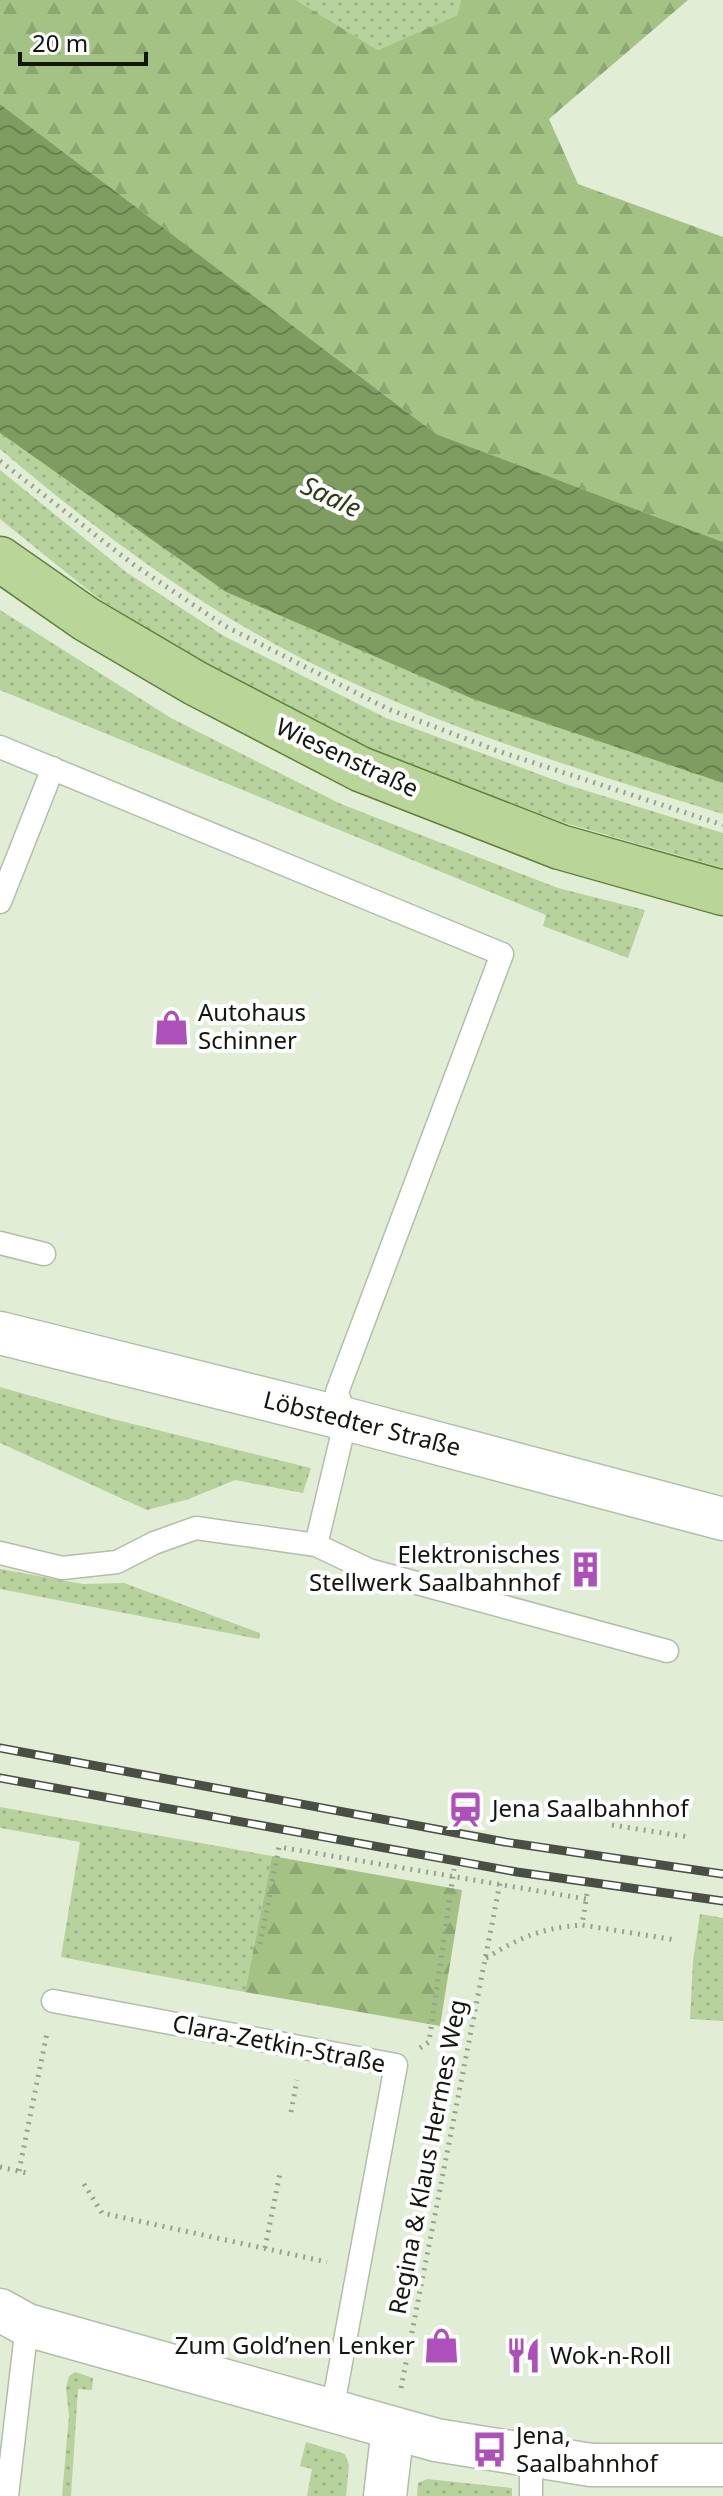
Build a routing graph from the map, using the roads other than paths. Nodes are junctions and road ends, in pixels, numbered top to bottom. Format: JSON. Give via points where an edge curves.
{"nodes":[{"id":1,"x":0,"y":559,"type":"edge"},
{"id":2,"x":0,"y":747,"type":"edge"},
{"id":3,"x":53,"y":768,"type":"junction"},
{"id":4,"x":7,"y":864,"type":"edge"},
{"id":5,"x":723,"y":893,"type":"edge"},
{"id":6,"x":0,"y":902,"type":"edge"},
{"id":7,"x":0,"y":1243,"type":"edge"},
{"id":8,"x":44,"y":1254,"type":"dead end"},
{"id":9,"x":0,"y":1333,"type":"edge"},
{"id":10,"x":346,"y":1419,"type":"junction"},
{"id":11,"x":723,"y":1519,"type":"edge"},
{"id":12,"x":316,"y":1545,"type":"junction"},
{"id":13,"x":0,"y":1553,"type":"edge"},
{"id":14,"x":667,"y":1651,"type":"dead end"},
{"id":15,"x":53,"y":2001,"type":"road end"},
{"id":16,"x":13,"y":2318,"type":"edge"},
{"id":17,"x":332,"y":2411,"type":"junction"},
{"id":18,"x":393,"y":2428,"type":"junction"},
{"id":19,"x":531,"y":2455,"type":"junction"},
{"id":20,"x":723,"y":2465,"type":"edge"},
{"id":21,"x":7,"y":2496,"type":"edge"},
{"id":22,"x":385,"y":2496,"type":"edge"},
{"id":23,"x":531,"y":2496,"type":"edge"}],
"edges":[{"from":1,"to":5,"type":"main road","name":"Wiesenstraße","via":[[86,619],[195,683],[360,769],[560,847]]},
{"from":2,"to":3,"type":"lane"},
{"from":3,"to":4,"type":"lane"},
{"from":3,"to":10,"type":"lane","via":[[502,954],[337,1392]]},
{"from":4,"to":6,"type":"lane"},
{"from":7,"to":8,"type":"lane"},
{"from":9,"to":10,"type":"street","name":"Löbstedter Straße"},
{"from":10,"to":11,"type":"street","name":"Löbstedter Straße"},
{"from":10,"to":12,"type":"lane"},
{"from":12,"to":13,"type":"lane","via":[[196,1528],[117,1562],[62,1568]]},
{"from":12,"to":14,"type":"lane","via":[[369,1570]]},
{"from":15,"to":17,"type":"lane","name":"Clara-Zetkin-Straße","via":[[396,2065]]},
{"from":16,"to":17,"type":"street"},
{"from":16,"to":21,"type":"lane"},
{"from":17,"to":18,"type":"street"},
{"from":18,"to":19,"type":"street"},
{"from":18,"to":22,"type":"street"},
{"from":19,"to":20,"type":"street","via":[[591,2465]]},
{"from":19,"to":23,"type":"lane"}]}
